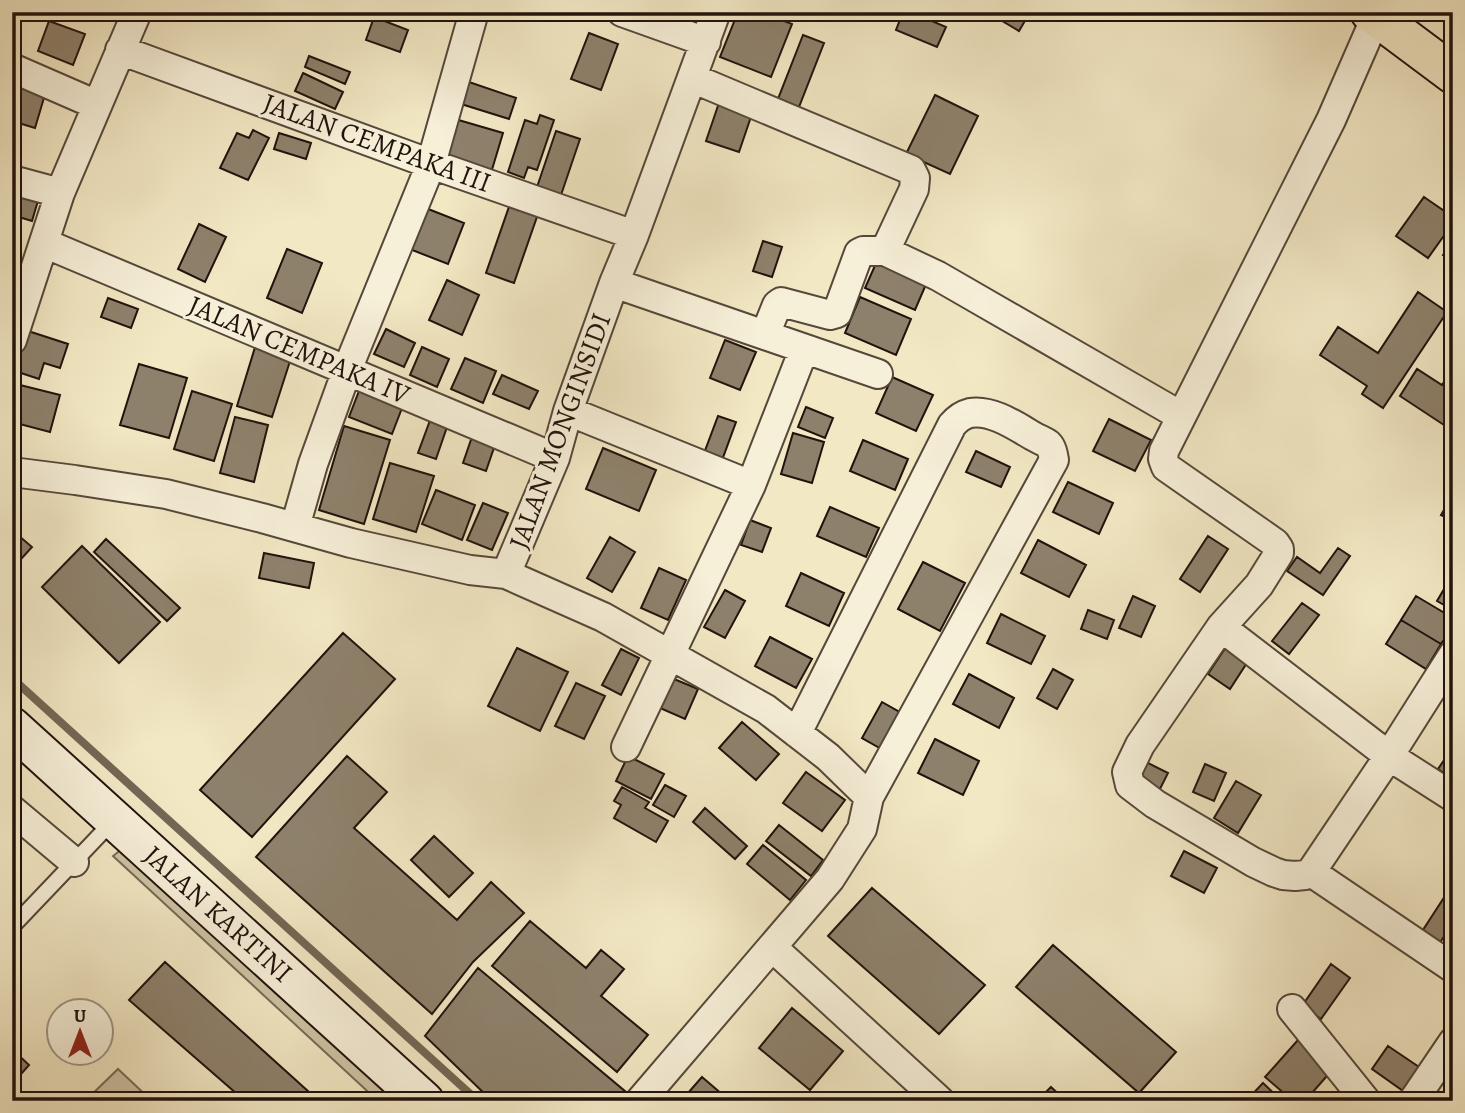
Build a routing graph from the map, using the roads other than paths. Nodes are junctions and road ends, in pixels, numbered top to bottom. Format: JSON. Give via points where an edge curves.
{"nodes":[{"id":1,"x":474,"y":12,"type":"edge"},
{"id":2,"x":622,"y":12,"type":"edge"},
{"id":3,"x":716,"y":12,"type":"edge"},
{"id":4,"x":127,"y":15,"type":"edge"},
{"id":5,"x":1373,"y":15,"type":"edge"},
{"id":6,"x":706,"y":42,"type":"junction"},
{"id":7,"x":120,"y":50,"type":"junction"},
{"id":8,"x":12,"y":68,"type":"edge"},
{"id":9,"x":1453,"y":74,"type":"edge"},
{"id":10,"x":692,"y":78,"type":"junction"},
{"id":11,"x":97,"y":105,"type":"junction"},
{"id":12,"x":431,"y":164,"type":"junction"},
{"id":13,"x":12,"y":180,"type":"edge"},
{"id":14,"x":60,"y":193,"type":"junction"},
{"id":15,"x":634,"y":235,"type":"junction"},
{"id":16,"x":44,"y":243,"type":"junction"},
{"id":17,"x":885,"y":251,"type":"junction"},
{"id":18,"x":614,"y":283,"type":"junction"},
{"id":19,"x":765,"y":335,"type":"junction"},
{"id":20,"x":12,"y":340,"type":"edge"},
{"id":21,"x":804,"y":349,"type":"junction"},
{"id":22,"x":348,"y":370,"type":"junction"},
{"id":23,"x":878,"y":373,"type":"dead end"},
{"id":24,"x":568,"y":411,"type":"junction"},
{"id":25,"x":1181,"y":416,"type":"junction"},
{"id":26,"x":555,"y":458,"type":"junction"},
{"id":27,"x":12,"y":472,"type":"edge"},
{"id":28,"x":751,"y":485,"type":"junction"},
{"id":29,"x":295,"y":527,"type":"junction"},
{"id":30,"x":506,"y":574,"type":"junction"},
{"id":31,"x":1221,"y":627,"type":"junction"},
{"id":32,"x":671,"y":654,"type":"junction"},
{"id":33,"x":1453,"y":654,"type":"edge"},
{"id":34,"x":12,"y":727,"type":"edge"},
{"id":35,"x":797,"y":733,"type":"junction"},
{"id":36,"x":626,"y":747,"type":"dead end"},
{"id":37,"x":1389,"y":755,"type":"junction"},
{"id":38,"x":869,"y":797,"type":"junction"},
{"id":39,"x":1453,"y":797,"type":"edge"},
{"id":40,"x":12,"y":810,"type":"edge"},
{"id":41,"x":114,"y":820,"type":"junction"},
{"id":42,"x":74,"y":862,"type":"junction"},
{"id":43,"x":1311,"y":872,"type":"junction"},
{"id":44,"x":12,"y":927,"type":"edge"},
{"id":45,"x":772,"y":947,"type":"junction"},
{"id":46,"x":1453,"y":968,"type":"edge"},
{"id":47,"x":1292,"y":1009,"type":"dead end"},
{"id":48,"x":1453,"y":1042,"type":"edge"},
{"id":49,"x":424,"y":1101,"type":"edge"},
{"id":50,"x":640,"y":1101,"type":"edge"},
{"id":51,"x":940,"y":1101,"type":"edge"},
{"id":52,"x":1366,"y":1101,"type":"edge"},
{"id":53,"x":1413,"y":1101,"type":"edge"}],
"edges":[{"from":1,"to":12,"type":"street"},
{"from":2,"to":6,"type":"street"},
{"from":3,"to":6,"type":"street","name":"JALAN MONGINSIDI"},
{"from":4,"to":7,"type":"street"},
{"from":5,"to":9,"type":"main road"},
{"from":5,"to":25,"type":"street","via":[[1331,120]]},
{"from":6,"to":10,"type":"street","name":"JALAN MONGINSIDI"},
{"from":7,"to":11,"type":"street"},
{"from":7,"to":12,"type":"street","name":"JALAN CEMPAKA III"},
{"from":8,"to":11,"type":"street"},
{"from":10,"to":15,"type":"street","name":"JALAN MONGINSIDI"},
{"from":10,"to":17,"type":"street","via":[[911,170],[913,191]]},
{"from":11,"to":14,"type":"street"},
{"from":12,"to":15,"type":"street","name":"JALAN CEMPAKA III"},
{"from":12,"to":22,"type":"street"},
{"from":13,"to":14,"type":"street"},
{"from":14,"to":16,"type":"street"},
{"from":15,"to":18,"type":"street","name":"JALAN MONGINSIDI"},
{"from":16,"to":20,"type":"street"},
{"from":16,"to":22,"type":"street","name":"JALAN CEMPAKA IV"},
{"from":17,"to":19,"type":"street","via":[[859,254],[837,313],[781,302]]},
{"from":17,"to":25,"type":"street","via":[[938,276]]},
{"from":18,"to":19,"type":"street"},
{"from":18,"to":24,"type":"street","name":"JALAN MONGINSIDI"},
{"from":19,"to":21,"type":"street"},
{"from":21,"to":23,"type":"street"},
{"from":21,"to":28,"type":"street"},
{"from":22,"to":26,"type":"street","name":"JALAN CEMPAKA IV"},
{"from":22,"to":29,"type":"street"},
{"from":24,"to":26,"type":"street","name":"JALAN MONGINSIDI"},
{"from":24,"to":28,"type":"street"},
{"from":25,"to":31,"type":"street","via":[[1164,452],[1166,467],[1279,549],[1259,585]]},
{"from":26,"to":30,"type":"street","name":"JALAN MONGINSIDI"},
{"from":27,"to":29,"type":"street","name":"JALAN MONGINSIDI","via":[[166,494]]},
{"from":28,"to":32,"type":"street"},
{"from":29,"to":30,"type":"street","name":"JALAN MONGINSIDI","via":[[470,570]]},
{"from":30,"to":32,"type":"street","via":[[603,617]]},
{"from":31,"to":37,"type":"street"},
{"from":31,"to":43,"type":"street","via":[[1140,745],[1127,772],[1130,785],[1273,872],[1295,876]]},
{"from":32,"to":35,"type":"street","via":[[766,709]]},
{"from":32,"to":36,"type":"street"},
{"from":33,"to":37,"type":"street"},
{"from":34,"to":41,"type":"main road","name":"JALAN KARTINI"},
{"from":35,"to":38,"type":"street"},
{"from":35,"to":38,"type":"street","via":[[952,425],[960,416],[983,413],[1049,445],[1054,460]]},
{"from":37,"to":39,"type":"street"},
{"from":37,"to":43,"type":"street"},
{"from":38,"to":45,"type":"street","via":[[855,842]]},
{"from":40,"to":42,"type":"street"},
{"from":41,"to":42,"type":"lane"},
{"from":41,"to":49,"type":"main road","name":"JALAN KARTINI"},
{"from":42,"to":44,"type":"lane"},
{"from":43,"to":46,"type":"street"},
{"from":45,"to":50,"type":"street"},
{"from":45,"to":51,"type":"street"},
{"from":47,"to":52,"type":"street"},
{"from":48,"to":53,"type":"street"}]}
